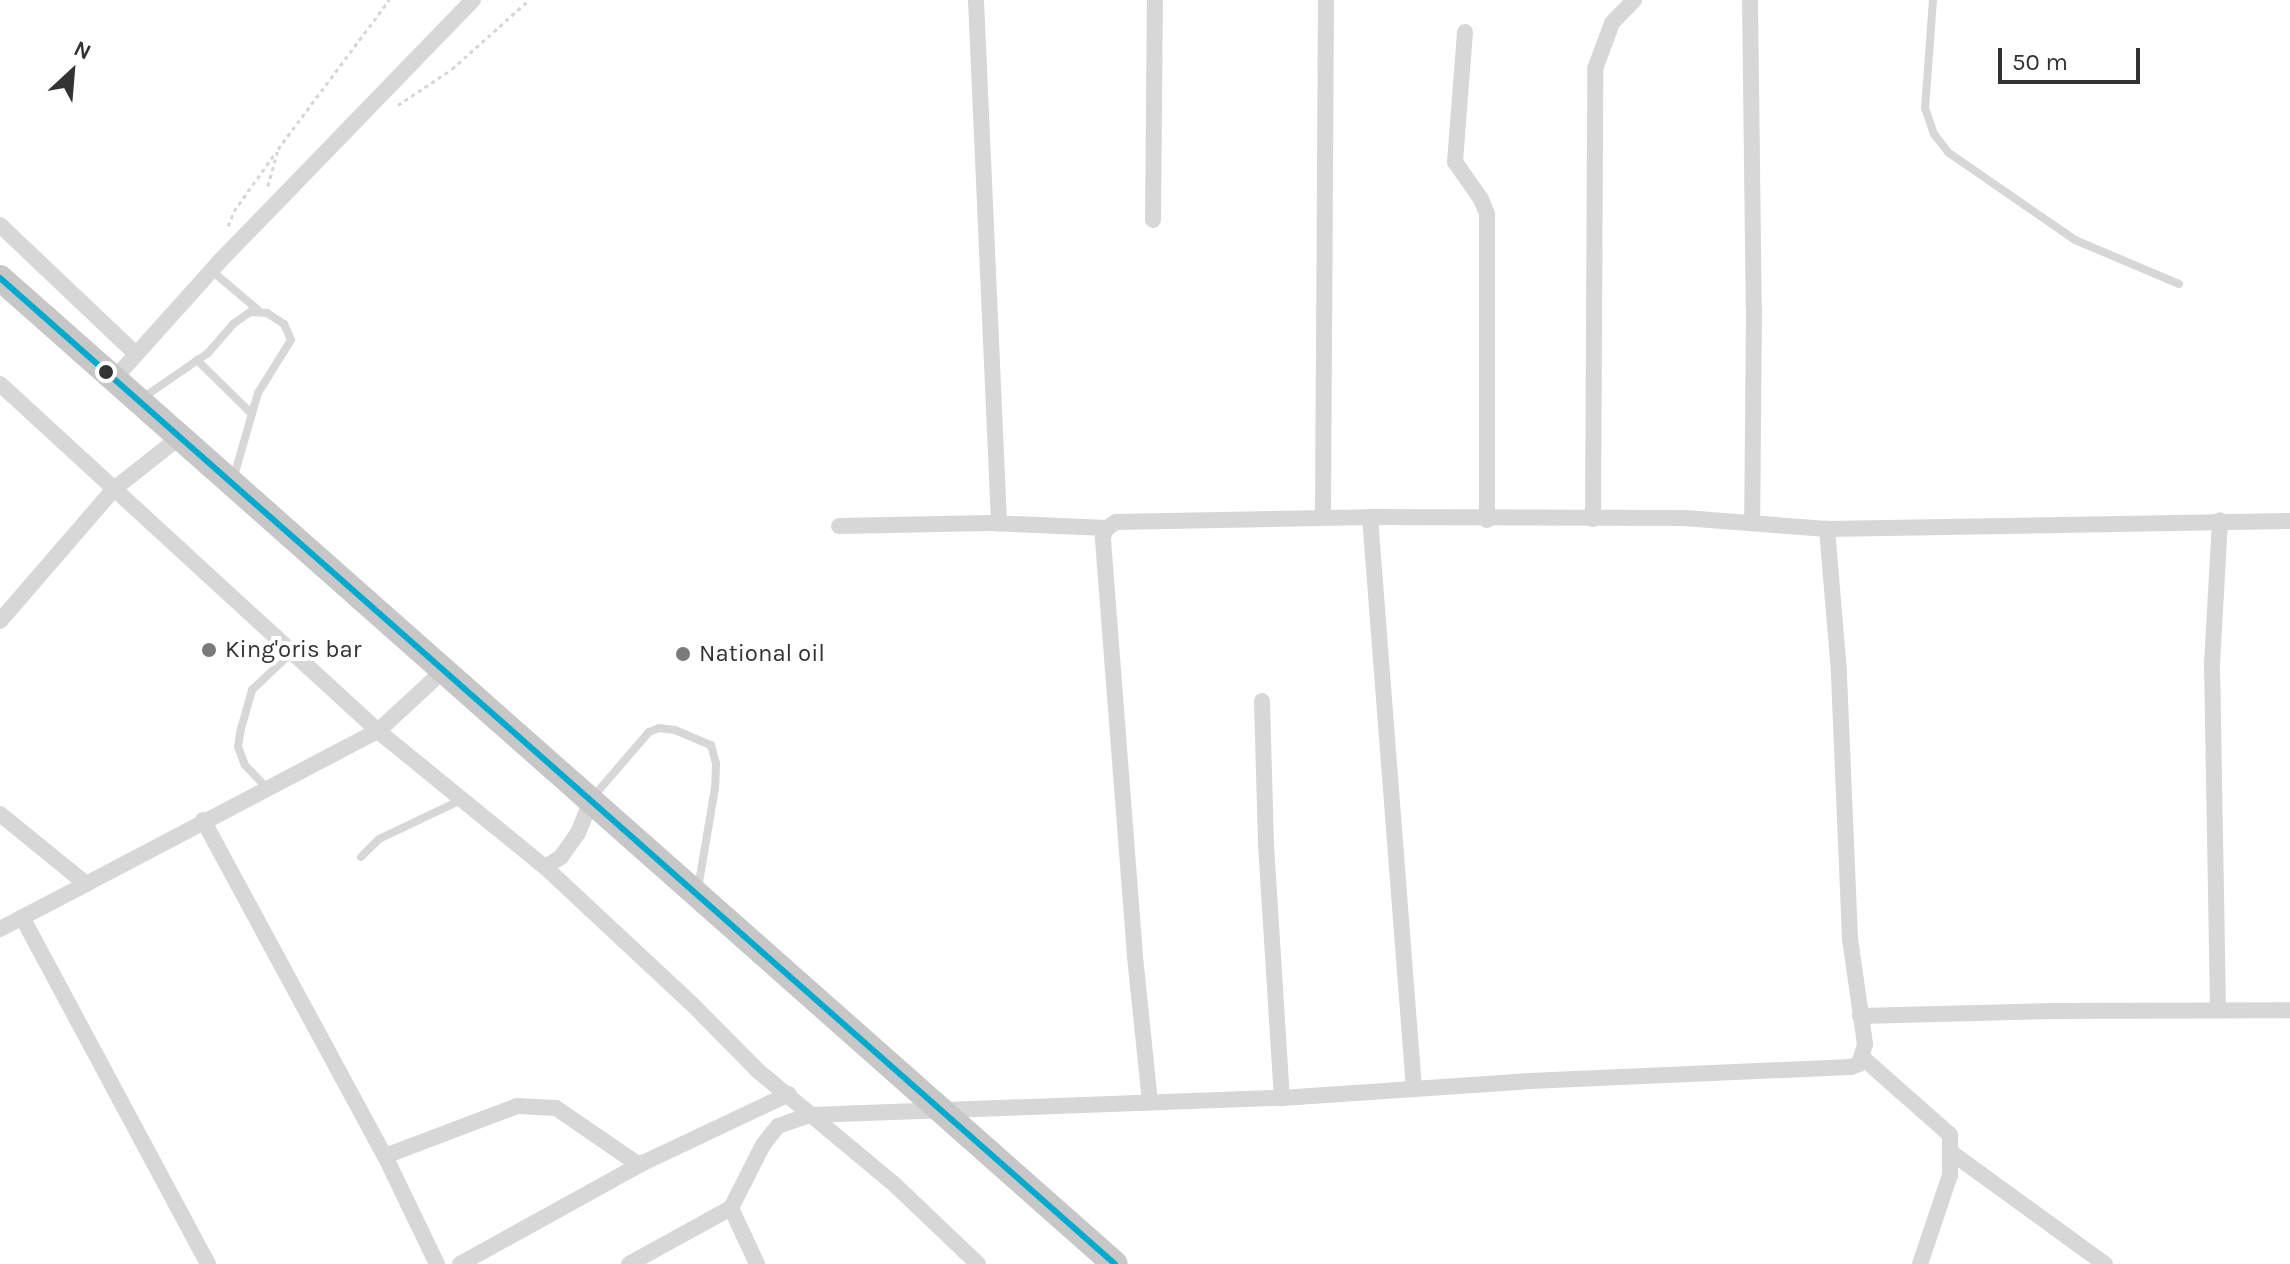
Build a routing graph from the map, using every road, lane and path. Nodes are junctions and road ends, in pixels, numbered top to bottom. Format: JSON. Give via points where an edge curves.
{"nodes":[{"id":1,"x":389,"y":0,"type":"edge"},
{"id":2,"x":473,"y":0,"type":"edge"},
{"id":3,"x":529,"y":0,"type":"edge"},
{"id":4,"x":976,"y":0,"type":"edge"},
{"id":5,"x":1155,"y":0,"type":"edge"},
{"id":6,"x":1326,"y":0,"type":"edge"},
{"id":7,"x":1634,"y":0,"type":"edge"},
{"id":8,"x":1750,"y":0,"type":"edge"},
{"id":9,"x":1933,"y":0,"type":"edge"},
{"id":10,"x":1465,"y":32,"type":"dead end"},
{"id":11,"x":391,"y":109,"type":"dead end"},
{"id":12,"x":278,"y":149,"type":"junction"},
{"id":13,"x":259,"y":220,"type":"junction"},
{"id":14,"x":1153,"y":220,"type":"dead end"},
{"id":15,"x":0,"y":225,"type":"edge"},
{"id":16,"x":228,"y":226,"type":"dead end"},
{"id":17,"x":212,"y":270,"type":"junction"},
{"id":18,"x":0,"y":278,"type":"edge"},
{"id":19,"x":2179,"y":284,"type":"dead end"},
{"id":20,"x":258,"y":310,"type":"junction"},
{"id":21,"x":136,"y":354,"type":"junction"},
{"id":22,"x":197,"y":360,"type":"junction"},
{"id":23,"x":115,"y":378,"type":"junction"},
{"id":24,"x":0,"y":384,"type":"edge"},
{"id":25,"x":140,"y":400,"type":"junction"},
{"id":26,"x":250,"y":412,"type":"junction"},
{"id":27,"x":181,"y":436,"type":"junction"},
{"id":28,"x":233,"y":481,"type":"junction"},
{"id":29,"x":114,"y":489,"type":"junction"},
{"id":30,"x":1370,"y":517,"type":"junction"},
{"id":31,"x":1323,"y":518,"type":"junction"},
{"id":32,"x":1593,"y":519,"type":"junction"},
{"id":33,"x":1487,"y":520,"type":"junction"},
{"id":34,"x":2220,"y":520,"type":"junction"},
{"id":35,"x":2290,"y":521,"type":"edge"},
{"id":36,"x":999,"y":523,"type":"junction"},
{"id":37,"x":1752,"y":523,"type":"junction"},
{"id":38,"x":839,"y":526,"type":"dead end"},
{"id":39,"x":1107,"y":528,"type":"junction"},
{"id":40,"x":1827,"y":529,"type":"junction"},
{"id":41,"x":0,"y":621,"type":"edge"},
{"id":42,"x":292,"y":652,"type":"junction"},
{"id":43,"x":444,"y":670,"type":"junction"},
{"id":44,"x":1262,"y":701,"type":"dead end"},
{"id":45,"x":378,"y":731,"type":"junction"},
{"id":46,"x":267,"y":788,"type":"junction"},
{"id":47,"x":592,"y":798,"type":"junction"},
{"id":48,"x":462,"y":799,"type":"junction"},
{"id":49,"x":0,"y":814,"type":"edge"},
{"id":50,"x":203,"y":820,"type":"junction"},
{"id":51,"x":361,"y":857,"type":"dead end"},
{"id":52,"x":545,"y":867,"type":"junction"},
{"id":53,"x":86,"y":884,"type":"junction"},
{"id":54,"x":697,"y":893,"type":"junction"},
{"id":55,"x":22,"y":917,"type":"junction"},
{"id":56,"x":0,"y":929,"type":"edge"},
{"id":57,"x":2218,"y":1008,"type":"junction"},
{"id":58,"x":2290,"y":1010,"type":"edge"},
{"id":59,"x":1860,"y":1016,"type":"junction"},
{"id":60,"x":1863,"y":1058,"type":"junction"},
{"id":61,"x":1414,"y":1089,"type":"junction"},
{"id":62,"x":789,"y":1094,"type":"junction"},
{"id":63,"x":1282,"y":1098,"type":"junction"},
{"id":64,"x":1150,"y":1102,"type":"junction"},
{"id":65,"x":941,"y":1110,"type":"junction"},
{"id":66,"x":810,"y":1115,"type":"junction"},
{"id":67,"x":1952,"y":1153,"type":"junction"},
{"id":68,"x":385,"y":1156,"type":"junction"},
{"id":69,"x":639,"y":1165,"type":"junction"},
{"id":70,"x":731,"y":1208,"type":"junction"},
{"id":71,"x":208,"y":1264,"type":"edge"},
{"id":72,"x":437,"y":1264,"type":"edge"},
{"id":73,"x":460,"y":1264,"type":"edge"},
{"id":74,"x":629,"y":1264,"type":"edge"},
{"id":75,"x":757,"y":1264,"type":"edge"},
{"id":76,"x":978,"y":1264,"type":"edge"},
{"id":77,"x":1115,"y":1264,"type":"edge"},
{"id":78,"x":1920,"y":1264,"type":"edge"},
{"id":79,"x":2105,"y":1264,"type":"edge"}],
"edges":[{"from":1,"to":12,"type":"path"},
{"from":2,"to":13,"type":"street"},
{"from":3,"to":11,"type":"path","via":[[452,69]]},
{"from":4,"to":36,"type":"street"},
{"from":5,"to":14,"type":"street"},
{"from":6,"to":31,"type":"street"},
{"from":7,"to":32,"type":"street","via":[[1612,23],[1595,69]]},
{"from":8,"to":37,"type":"street"},
{"from":9,"to":19,"type":"lane","via":[[1925,108],[1934,134],[1949,153],[2075,240]]},
{"from":10,"to":33,"type":"street","via":[[1455,162],[1487,214]]},
{"from":12,"to":13,"type":"path"},
{"from":12,"to":16,"type":"path"},
{"from":13,"to":17,"type":"street"},
{"from":15,"to":21,"type":"street"},
{"from":17,"to":20,"type":"lane"},
{"from":17,"to":21,"type":"street"},
{"from":18,"to":23,"type":"highway"},
{"from":20,"to":22,"type":"lane","via":[[233,324]]},
{"from":20,"to":26,"type":"lane","via":[[284,324],[291,340]]},
{"from":21,"to":23,"type":"street"},
{"from":22,"to":25,"type":"lane"},
{"from":22,"to":26,"type":"lane"},
{"from":23,"to":25,"type":"highway"},
{"from":24,"to":29,"type":"street"},
{"from":25,"to":27,"type":"highway"},
{"from":26,"to":28,"type":"lane"},
{"from":27,"to":28,"type":"highway"},
{"from":27,"to":29,"type":"street"},
{"from":28,"to":43,"type":"highway"},
{"from":29,"to":41,"type":"street"},
{"from":29,"to":42,"type":"street"},
{"from":30,"to":31,"type":"street"},
{"from":30,"to":33,"type":"street"},
{"from":30,"to":61,"type":"street"},
{"from":31,"to":39,"type":"street","via":[[1116,522]]},
{"from":32,"to":33,"type":"street"},
{"from":32,"to":37,"type":"street"},
{"from":34,"to":35,"type":"street"},
{"from":34,"to":40,"type":"street"},
{"from":34,"to":57,"type":"street","via":[[2212,664]]},
{"from":36,"to":38,"type":"street"},
{"from":36,"to":39,"type":"street"},
{"from":37,"to":40,"type":"street"},
{"from":39,"to":64,"type":"street","via":[[1103,536]]},
{"from":40,"to":59,"type":"street","via":[[1850,938]]},
{"from":42,"to":45,"type":"street"},
{"from":42,"to":46,"type":"lane","via":[[252,690],[241,729],[238,747],[245,765]]},
{"from":43,"to":45,"type":"street"},
{"from":43,"to":47,"type":"highway"},
{"from":44,"to":63,"type":"street"},
{"from":45,"to":46,"type":"street"},
{"from":45,"to":48,"type":"street"},
{"from":46,"to":50,"type":"street"},
{"from":47,"to":52,"type":"street","via":[[578,833],[561,857]]},
{"from":47,"to":54,"type":"highway"},
{"from":47,"to":54,"type":"lane","via":[[649,732],[675,730],[711,745],[715,788]]},
{"from":48,"to":51,"type":"lane","via":[[379,839]]},
{"from":48,"to":52,"type":"street"},
{"from":49,"to":53,"type":"street"},
{"from":50,"to":53,"type":"street"},
{"from":50,"to":68,"type":"street"},
{"from":52,"to":62,"type":"street","via":[[757,1070]]},
{"from":53,"to":55,"type":"street"},
{"from":54,"to":65,"type":"highway"},
{"from":55,"to":56,"type":"street"},
{"from":55,"to":71,"type":"street"},
{"from":57,"to":58,"type":"street"},
{"from":57,"to":59,"type":"street"},
{"from":59,"to":60,"type":"street"},
{"from":60,"to":61,"type":"street","via":[[1851,1067]]},
{"from":60,"to":67,"type":"street","via":[[1941,1124],[1950,1135]]},
{"from":61,"to":63,"type":"street"},
{"from":62,"to":66,"type":"street"},
{"from":62,"to":69,"type":"street"},
{"from":63,"to":64,"type":"street"},
{"from":64,"to":65,"type":"street"},
{"from":65,"to":66,"type":"street"},
{"from":65,"to":77,"type":"highway"},
{"from":66,"to":70,"type":"street","via":[[778,1126]]},
{"from":66,"to":76,"type":"street","via":[[894,1184]]},
{"from":67,"to":78,"type":"street","via":[[1950,1175]]},
{"from":67,"to":79,"type":"street"},
{"from":68,"to":69,"type":"street","via":[[517,1106],[556,1108]]},
{"from":68,"to":72,"type":"street"},
{"from":69,"to":73,"type":"street"},
{"from":70,"to":74,"type":"street"},
{"from":70,"to":75,"type":"street"}]}
